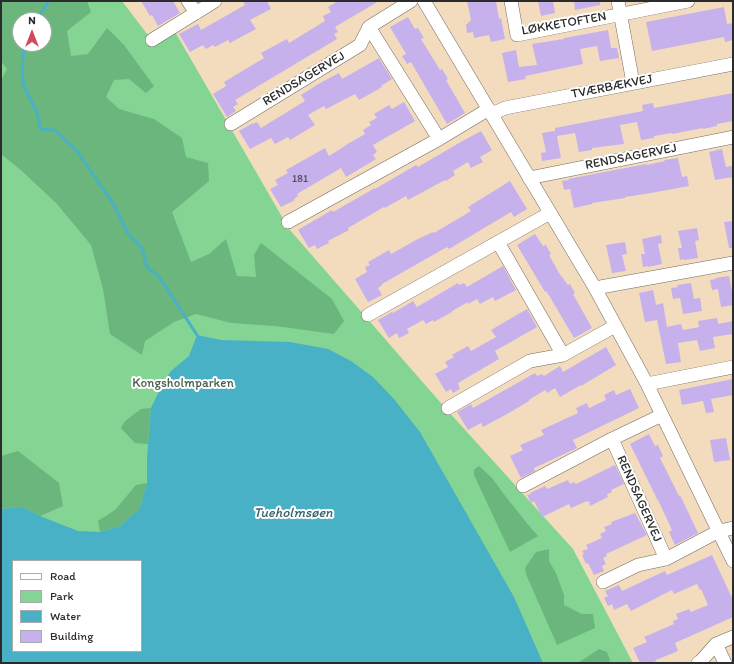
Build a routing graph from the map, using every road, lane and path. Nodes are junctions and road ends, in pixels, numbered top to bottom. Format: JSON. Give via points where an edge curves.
{"nodes":[{"id":1,"x":188,"y":1,"type":"edge"},
{"id":2,"x":216,"y":1,"type":"edge"},
{"id":3,"x":411,"y":1,"type":"edge"},
{"id":4,"x":424,"y":1,"type":"edge"},
{"id":5,"x":511,"y":1,"type":"edge"},
{"id":6,"x":618,"y":1,"type":"edge"},
{"id":7,"x":688,"y":1,"type":"edge"},
{"id":8,"x":196,"y":13,"type":"junction"},
{"id":9,"x":620,"y":14,"type":"junction"},
{"id":10,"x":369,"y":27,"type":"junction"},
{"id":11,"x":152,"y":40,"type":"dead end"},
{"id":12,"x":733,"y":64,"type":"edge"},
{"id":13,"x":633,"y":83,"type":"junction"},
{"id":14,"x":490,"y":112,"type":"junction"},
{"id":15,"x":231,"y":124,"type":"dead end"},
{"id":16,"x":733,"y":137,"type":"edge"},
{"id":17,"x":439,"y":139,"type":"junction"},
{"id":18,"x":529,"y":178,"type":"junction"},
{"id":19,"x":550,"y":213,"type":"junction"},
{"id":20,"x":288,"y":222,"type":"dead end"},
{"id":21,"x":498,"y":242,"type":"junction"},
{"id":22,"x":733,"y":263,"type":"edge"},
{"id":23,"x":595,"y":288,"type":"junction"},
{"id":24,"x":368,"y":315,"type":"dead end"},
{"id":25,"x":616,"y":326,"type":"junction"},
{"id":26,"x":563,"y":355,"type":"junction"},
{"id":27,"x":733,"y":367,"type":"edge"},
{"id":28,"x":647,"y":384,"type":"junction"},
{"id":29,"x":448,"y":408,"type":"dead end"},
{"id":30,"x":662,"y":416,"type":"junction"},
{"id":31,"x":612,"y":440,"type":"junction"},
{"id":32,"x":523,"y":486,"type":"dead end"},
{"id":33,"x":733,"y":528,"type":"edge"},
{"id":34,"x":719,"y":531,"type":"junction"},
{"id":35,"x":666,"y":559,"type":"junction"},
{"id":36,"x":733,"y":561,"type":"edge"},
{"id":37,"x":603,"y":582,"type":"dead end"},
{"id":38,"x":733,"y":637,"type":"edge"},
{"id":39,"x":716,"y":644,"type":"junction"},
{"id":40,"x":698,"y":663,"type":"edge"},
{"id":41,"x":725,"y":663,"type":"edge"}],
"edges":[{"from":1,"to":8,"type":"street"},
{"from":2,"to":8,"type":"street"},
{"from":3,"to":10,"type":"street"},
{"from":4,"to":14,"type":"street"},
{"from":5,"to":9,"type":"street","name":"LØKKETOFTEN","via":[[517,35]]},
{"from":6,"to":9,"type":"street","name":"LØKKETOFTEN"},
{"from":7,"to":9,"type":"street","name":"LØKKETOFTEN"},
{"from":8,"to":11,"type":"street"},
{"from":9,"to":13,"type":"street","name":"LØKKETOFTEN"},
{"from":10,"to":15,"type":"street","name":"RENDSAGERVEJ","via":[[360,45]]},
{"from":10,"to":17,"type":"street"},
{"from":12,"to":13,"type":"street","name":"TVÆRBÆKVEJ"},
{"from":13,"to":14,"type":"street","name":"TVÆRBÆKVEJ"},
{"from":14,"to":17,"type":"street"},
{"from":14,"to":18,"type":"street"},
{"from":16,"to":18,"type":"street","name":"RENDSAGERVEJ"},
{"from":17,"to":20,"type":"street"},
{"from":18,"to":19,"type":"street"},
{"from":19,"to":21,"type":"street"},
{"from":19,"to":23,"type":"street"},
{"from":21,"to":24,"type":"street"},
{"from":21,"to":26,"type":"street"},
{"from":22,"to":23,"type":"street"},
{"from":23,"to":25,"type":"street"},
{"from":25,"to":26,"type":"street"},
{"from":25,"to":28,"type":"street"},
{"from":26,"to":29,"type":"street","via":[[530,361]]},
{"from":27,"to":28,"type":"street"},
{"from":28,"to":30,"type":"street"},
{"from":30,"to":31,"type":"street","name":"RENDSAGERVEJ"},
{"from":30,"to":34,"type":"street"},
{"from":31,"to":32,"type":"street","name":"RENDSAGERVEJ"},
{"from":31,"to":35,"type":"street","name":"RENDSAGERVEJ"},
{"from":33,"to":34,"type":"street","name":"RENDSAGERVEJ"},
{"from":34,"to":35,"type":"street","name":"RENDSAGERVEJ"},
{"from":34,"to":36,"type":"street"},
{"from":35,"to":37,"type":"street","name":"RENDSAGERVEJ","via":[[638,565]]},
{"from":38,"to":39,"type":"street"},
{"from":39,"to":40,"type":"street"},
{"from":39,"to":41,"type":"street"}]}
